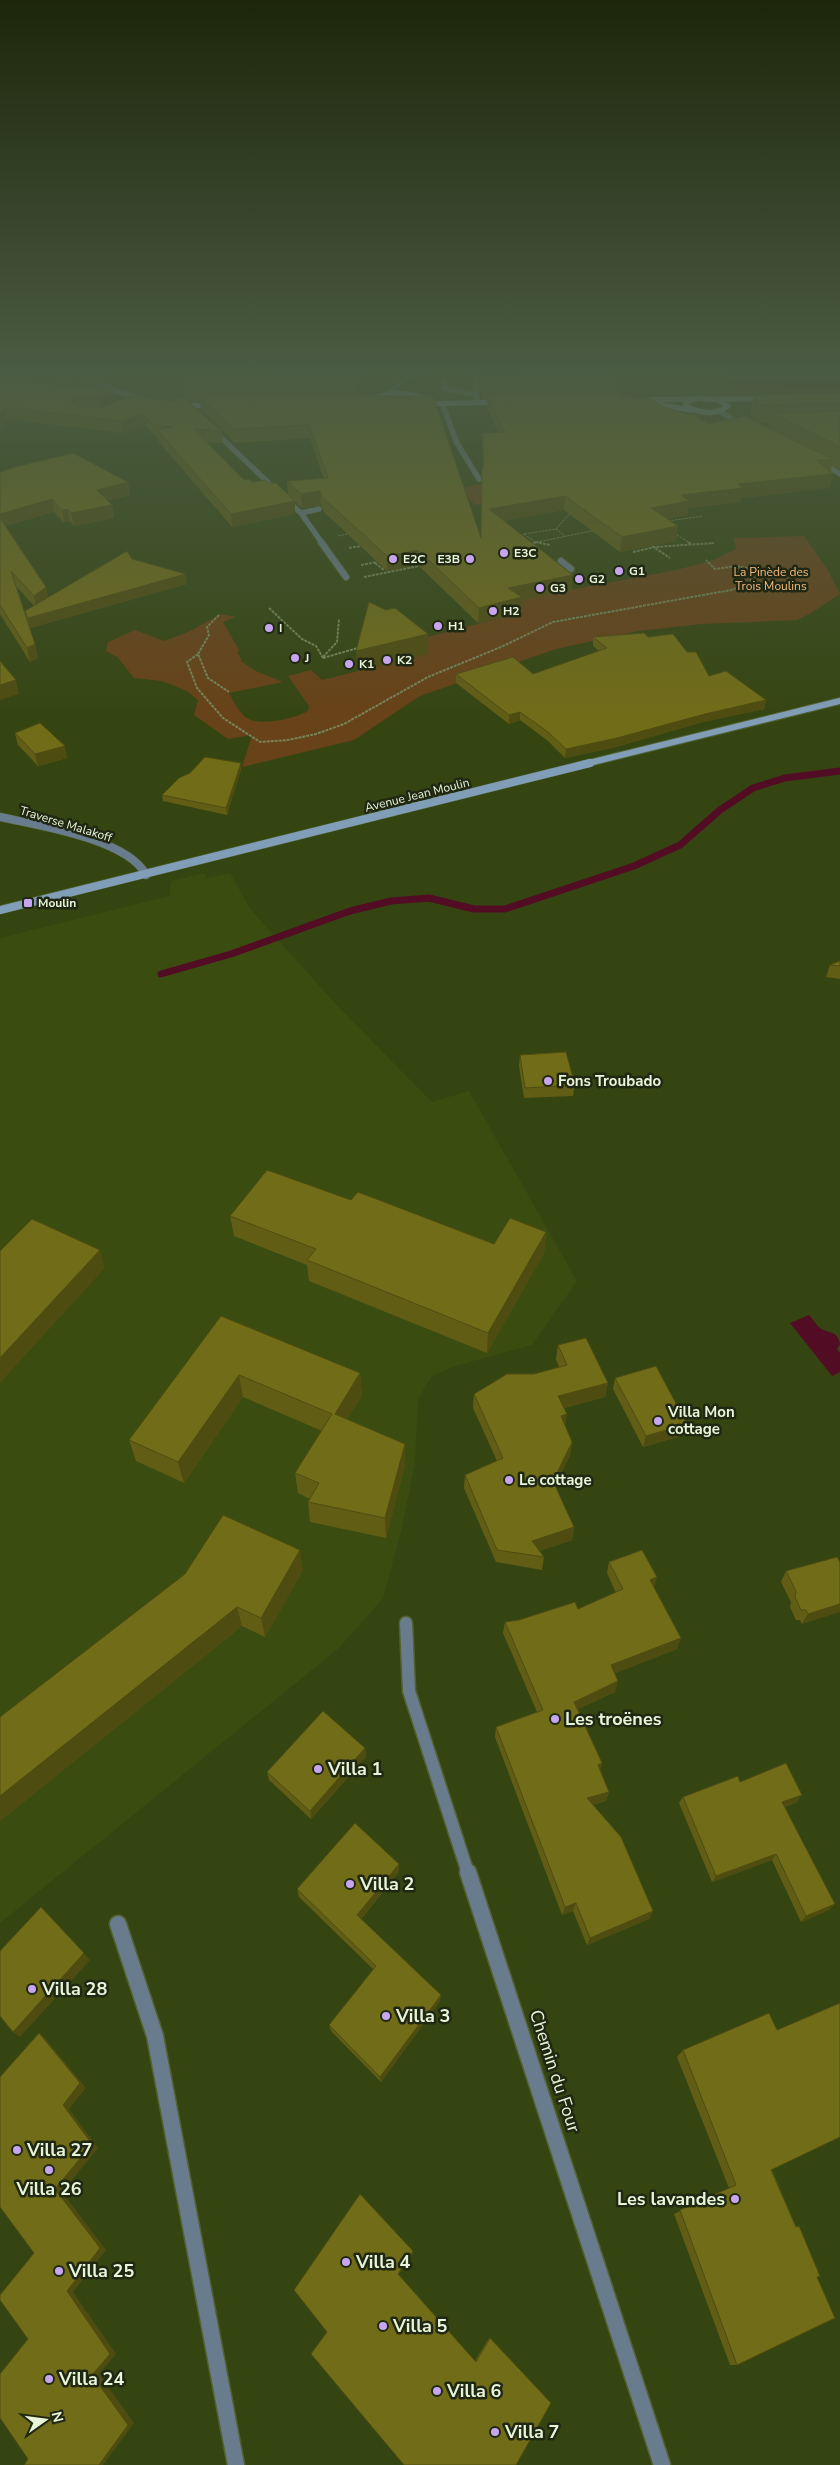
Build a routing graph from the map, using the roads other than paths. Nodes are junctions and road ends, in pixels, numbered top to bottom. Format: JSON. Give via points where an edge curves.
{"nodes":[{"id":1,"x":271,"y":485,"type":"edge"},
{"id":2,"x":319,"y":509,"type":"edge"},
{"id":3,"x":301,"y":513,"type":"junction"},
{"id":4,"x":561,"y":561,"type":"dead end"},
{"id":5,"x":571,"y":569,"type":"dead end"},
{"id":6,"x":346,"y":577,"type":"dead end"},
{"id":7,"x":840,"y":701,"type":"edge"},
{"id":8,"x":0,"y":817,"type":"edge"},
{"id":9,"x":146,"y":875,"type":"junction"},
{"id":10,"x":0,"y":910,"type":"edge"},
{"id":11,"x":406,"y":1623,"type":"dead end"},
{"id":12,"x":118,"y":1924,"type":"dead end"},
{"id":13,"x":236,"y":2465,"type":"edge"},
{"id":14,"x":662,"y":2465,"type":"edge"}],
"edges":[{"from":1,"to":3,"type":"street"},
{"from":2,"to":3,"type":"street"},
{"from":3,"to":6,"type":"street"},
{"from":4,"to":5,"type":"street"},
{"from":7,"to":9,"type":"main road","name":"Avenue Jean Moulin"},
{"from":8,"to":9,"type":"street","name":"Traverse Malakoff","via":[[110,848],[138,863]]},
{"from":9,"to":10,"type":"main road","name":"Avenue Jean Moulin"},
{"from":11,"to":14,"type":"street","name":"Chemin du Four","via":[[409,1691]]},
{"from":12,"to":13,"type":"street","via":[[155,2036]]}]}
